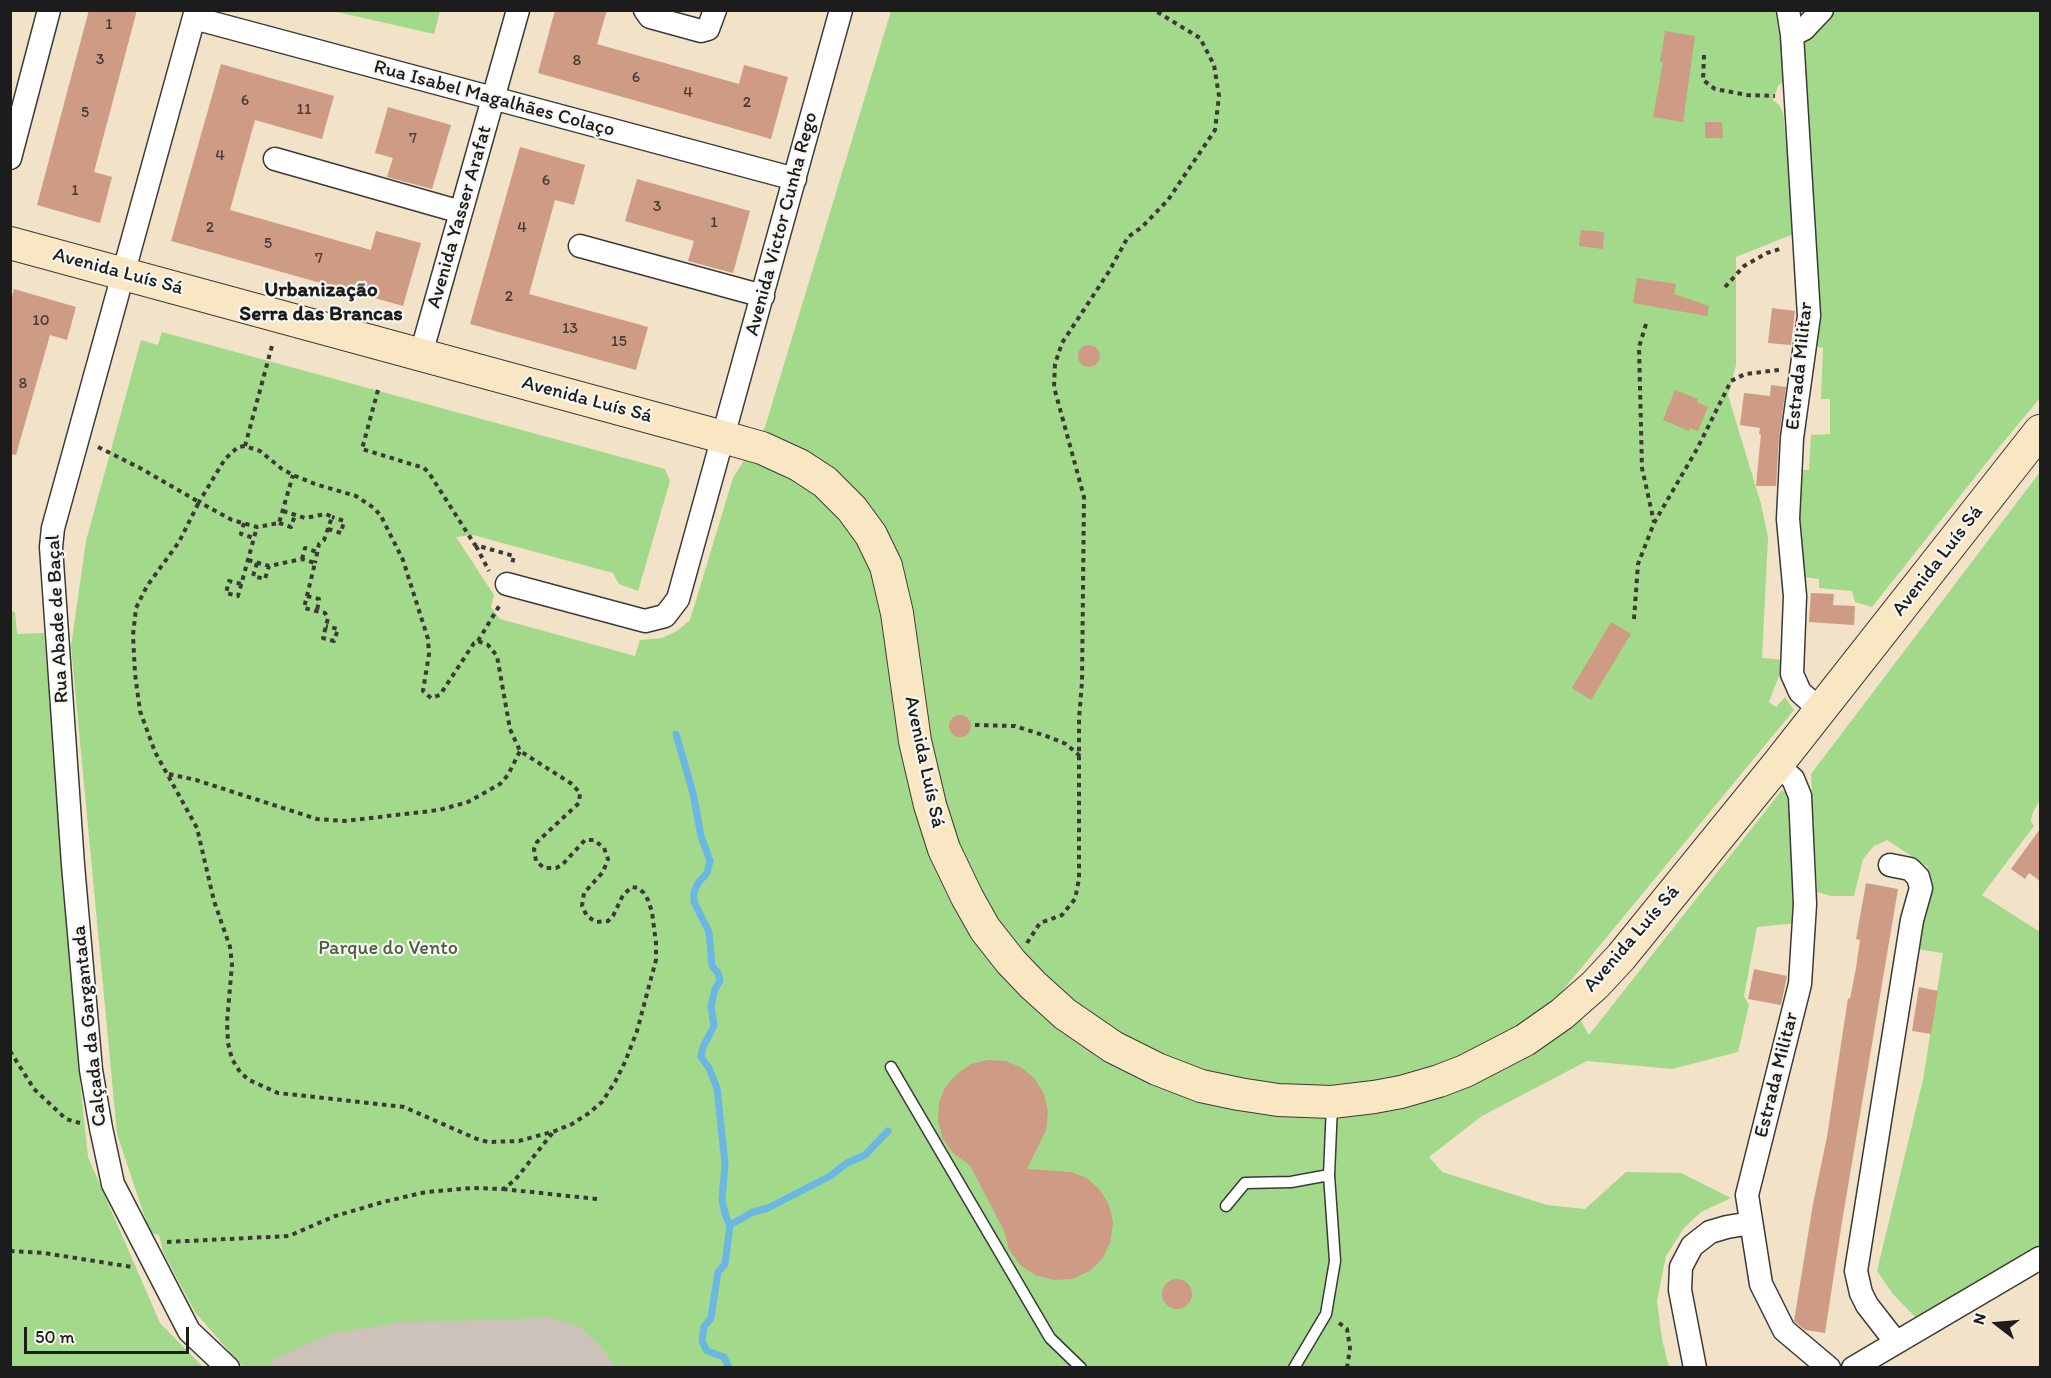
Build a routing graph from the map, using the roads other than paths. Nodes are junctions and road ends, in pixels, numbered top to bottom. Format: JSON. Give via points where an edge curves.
{"nodes":[{"id":1,"x":49,"y":10,"type":"edge"},
{"id":2,"x":518,"y":10,"type":"edge"},
{"id":3,"x":645,"y":10,"type":"edge"},
{"id":4,"x":715,"y":10,"type":"edge"},
{"id":5,"x":841,"y":10,"type":"edge"},
{"id":6,"x":1788,"y":10,"type":"edge"},
{"id":7,"x":1821,"y":10,"type":"edge"},
{"id":8,"x":195,"y":14,"type":"edge"},
{"id":9,"x":1792,"y":35,"type":"junction"},
{"id":10,"x":494,"y":99,"type":"junction"},
{"id":11,"x":10,"y":158,"type":"edge"},
{"id":12,"x":274,"y":159,"type":"dead end"},
{"id":13,"x":795,"y":179,"type":"junction"},
{"id":14,"x":461,"y":212,"type":"junction"},
{"id":15,"x":10,"y":243,"type":"edge"},
{"id":16,"x":580,"y":246,"type":"dead end"},
{"id":17,"x":124,"y":274,"type":"junction"},
{"id":18,"x":763,"y":296,"type":"junction"},
{"id":19,"x":421,"y":354,"type":"junction"},
{"id":20,"x":2040,"y":431,"type":"edge"},
{"id":21,"x":723,"y":437,"type":"junction"},
{"id":22,"x":507,"y":584,"type":"road end"},
{"id":23,"x":1820,"y":710,"type":"junction"},
{"id":24,"x":1777,"y":765,"type":"junction"},
{"id":25,"x":73,"y":865,"type":"joint"},
{"id":26,"x":1890,"y":865,"type":"dead end"},
{"id":27,"x":891,"y":1067,"type":"dead end"},
{"id":28,"x":1332,"y":1101,"type":"junction"},
{"id":29,"x":1329,"y":1175,"type":"junction"},
{"id":30,"x":1226,"y":1206,"type":"dead end"},
{"id":31,"x":1751,"y":1223,"type":"junction"},
{"id":32,"x":2040,"y":1258,"type":"edge"},
{"id":33,"x":1895,"y":1341,"type":"junction"},
{"id":34,"x":228,"y":1368,"type":"edge"},
{"id":35,"x":1081,"y":1368,"type":"edge"},
{"id":36,"x":1294,"y":1368,"type":"edge"},
{"id":37,"x":1695,"y":1368,"type":"edge"},
{"id":38,"x":1828,"y":1368,"type":"edge"},
{"id":39,"x":1853,"y":1368,"type":"edge"}],
"edges":[{"from":1,"to":11,"type":"street"},
{"from":2,"to":10,"type":"street","name":"Avenida Yasser Arafat"},
{"from":3,"to":4,"type":"street","via":[[650,17],[701,31],[708,29]]},
{"from":5,"to":13,"type":"street","name":"Avenida Victor Cunha Rego"},
{"from":6,"to":9,"type":"street","name":"Estrada Militar"},
{"from":7,"to":9,"type":"street","via":[[1804,29]]},
{"from":8,"to":10,"type":"street","name":"Rua Isabel Magalhães Colaço"},
{"from":8,"to":17,"type":"street","name":"Rua Abade de Baçal"},
{"from":9,"to":23,"type":"street","name":"Estrada Militar","via":[[1809,316],[1792,438],[1788,519],[1795,596],[1792,674],[1800,692]]},
{"from":10,"to":13,"type":"street","name":"Rua Isabel Magalhães Colaço"},
{"from":10,"to":14,"type":"street","name":"Avenida Yasser Arafat"},
{"from":12,"to":14,"type":"street"},
{"from":13,"to":18,"type":"street","name":"Avenida Victor Cunha Rego"},
{"from":14,"to":19,"type":"street","name":"Avenida Yasser Arafat"},
{"from":15,"to":17,"type":"street","name":"Avenida Luís Sá"},
{"from":16,"to":18,"type":"street"},
{"from":17,"to":19,"type":"street","name":"Avenida Luís Sá"},
{"from":17,"to":25,"type":"street","name":"Rua Abade de Baçal","via":[[51,547]]},
{"from":18,"to":21,"type":"street","name":"Avenida Victor Cunha Rego"},
{"from":19,"to":21,"type":"street","name":"Avenida Luís Sá"},
{"from":20,"to":23,"type":"street","name":"Avenida Luís Sá"},
{"from":21,"to":22,"type":"street","name":"Avenida Victor Cunha Rego","via":[[678,599],[664,616],[645,621]]},
{"from":21,"to":28,"type":"street","name":"Avenida Luís Sá","via":[[762,448],[825,482],[871,535],[889,578],[915,741],[944,849],[985,929],[1011,962],[1065,1014],[1113,1047],[1157,1069],[1201,1086],[1239,1094],[1278,1100]]},
{"from":23,"to":24,"type":"street","name":"Avenida Luís Sá"},
{"from":24,"to":28,"type":"street","name":"Avenida Luís Sá","via":[[1621,957],[1562,1014],[1525,1040],[1465,1071],[1401,1092]]},
{"from":24,"to":31,"type":"street","name":"Estrada Militar","via":[[1793,779],[1800,796],[1805,904],[1800,984],[1747,1195]]},
{"from":25,"to":34,"type":"street","name":"Calçada da Gargantada","via":[[91,1070],[113,1184],[189,1331]]},
{"from":26,"to":33,"type":"street","via":[[1910,869],[1921,888],[1912,920],[1856,1271],[1867,1305]]},
{"from":27,"to":35,"type":"lane","via":[[1050,1338]]},
{"from":28,"to":29,"type":"lane"},
{"from":29,"to":30,"type":"lane","via":[[1291,1182],[1245,1183]]},
{"from":29,"to":36,"type":"lane","via":[[1335,1261],[1326,1314]]},
{"from":31,"to":37,"type":"street","via":[[1710,1232],[1692,1246],[1681,1267],[1680,1290]]},
{"from":31,"to":38,"type":"street","name":"Estrada Militar","via":[[1761,1284],[1784,1330]]},
{"from":32,"to":33,"type":"street"},
{"from":33,"to":39,"type":"street"}]}
